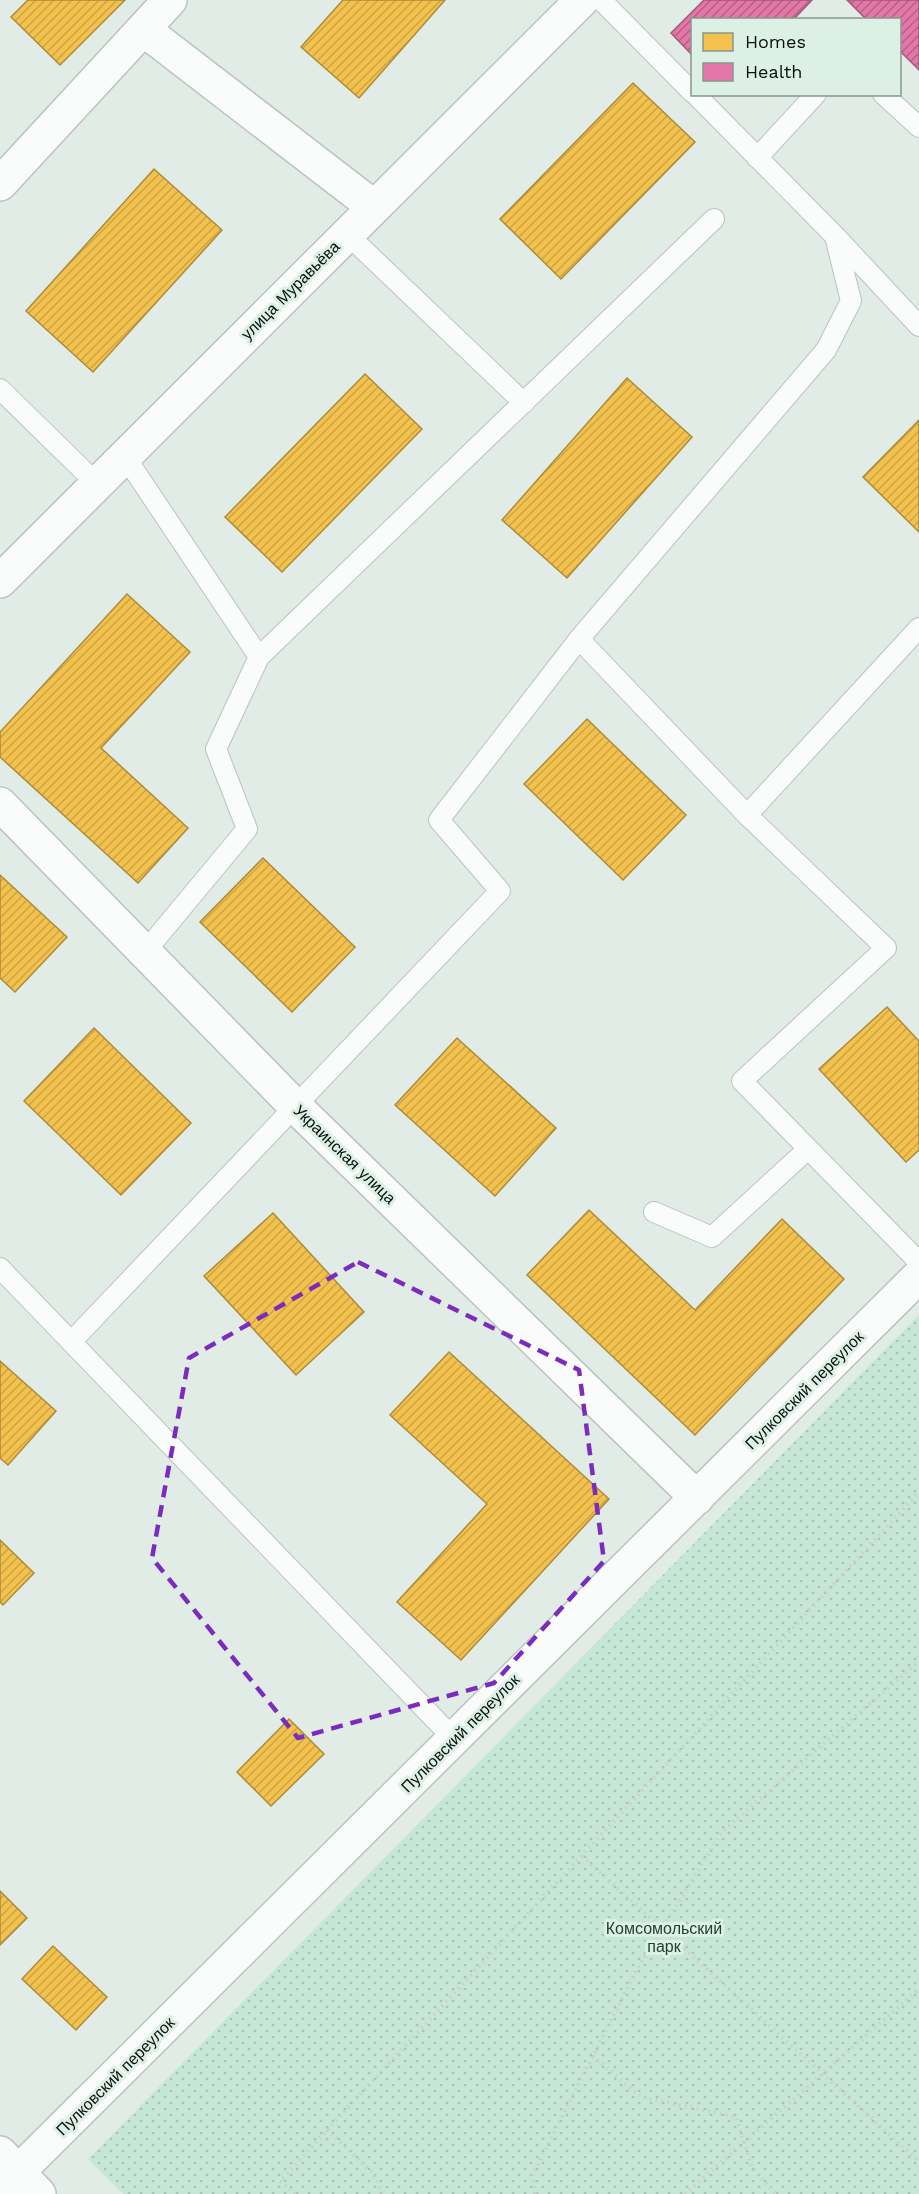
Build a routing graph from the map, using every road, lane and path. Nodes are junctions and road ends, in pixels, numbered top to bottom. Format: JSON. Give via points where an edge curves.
{"nodes":[{"id":1,"x":170,"y":0,"type":"edge"},
{"id":2,"x":582,"y":0,"type":"edge"},
{"id":3,"x":601,"y":0,"type":"edge"},
{"id":4,"x":143,"y":29,"type":"junction"},
{"id":5,"x":691,"y":90,"type":"edge"},
{"id":6,"x":697,"y":96,"type":"edge"},
{"id":7,"x":814,"y":96,"type":"edge"},
{"id":8,"x":885,"y":96,"type":"edge"},
{"id":9,"x":919,"y":127,"type":"edge"},
{"id":10,"x":757,"y":158,"type":"junction"},
{"id":11,"x":0,"y":184,"type":"edge"},
{"id":12,"x":374,"y":207,"type":"junction"},
{"id":13,"x":714,"y":219,"type":"dead end"},
{"id":14,"x":347,"y":234,"type":"junction"},
{"id":15,"x":835,"y":236,"type":"junction"},
{"id":16,"x":919,"y":326,"type":"edge"},
{"id":17,"x":0,"y":389,"type":"edge"},
{"id":18,"x":524,"y":403,"type":"junction"},
{"id":19,"x":124,"y":455,"type":"junction"},
{"id":20,"x":96,"y":483,"type":"junction"},
{"id":21,"x":0,"y":581,"type":"edge"},
{"id":22,"x":919,"y":628,"type":"edge"},
{"id":23,"x":579,"y":639,"type":"junction"},
{"id":24,"x":259,"y":657,"type":"junction"},
{"id":25,"x":0,"y":804,"type":"edge"},
{"id":26,"x":747,"y":815,"type":"junction"},
{"id":27,"x":144,"y":953,"type":"junction"},
{"id":28,"x":296,"y":1107,"type":"junction"},
{"id":29,"x":808,"y":1149,"type":"junction"},
{"id":30,"x":654,"y":1212,"type":"dead end"},
{"id":31,"x":919,"y":1262,"type":"edge"},
{"id":32,"x":0,"y":1268,"type":"edge"},
{"id":33,"x":919,"y":1276,"type":"edge"},
{"id":34,"x":71,"y":1342,"type":"junction"},
{"id":35,"x":919,"y":1492,"type":"edge"},
{"id":36,"x":697,"y":1498,"type":"junction"},
{"id":37,"x":919,"y":1661,"type":"edge"},
{"id":38,"x":454,"y":1739,"type":"junction"},
{"id":39,"x":582,"y":1856,"type":"junction"},
{"id":40,"x":662,"y":1928,"type":"junction"},
{"id":41,"x":919,"y":1989,"type":"edge"},
{"id":42,"x":593,"y":2056,"type":"junction"},
{"id":43,"x":823,"y":2073,"type":"junction"},
{"id":44,"x":327,"y":2130,"type":"junction"},
{"id":45,"x":744,"y":2142,"type":"junction"},
{"id":46,"x":919,"y":2161,"type":"edge"},
{"id":47,"x":14,"y":2177,"type":"edge"},
{"id":48,"x":295,"y":2194,"type":"edge"},
{"id":49,"x":384,"y":2194,"type":"edge"},
{"id":50,"x":535,"y":2194,"type":"edge"},
{"id":51,"x":685,"y":2194,"type":"edge"},
{"id":52,"x":776,"y":2194,"type":"edge"}],
"edges":[{"from":1,"to":4,"type":"street"},
{"from":2,"to":12,"type":"street","name":"улица Муравьёва"},
{"from":3,"to":5,"type":"lane"},
{"from":4,"to":11,"type":"street"},
{"from":4,"to":12,"type":"street"},
{"from":6,"to":10,"type":"lane"},
{"from":7,"to":10,"type":"lane"},
{"from":8,"to":9,"type":"lane"},
{"from":10,"to":15,"type":"lane"},
{"from":12,"to":14,"type":"street","name":"улица Муравьёва"},
{"from":13,"to":18,"type":"lane"},
{"from":14,"to":18,"type":"lane"},
{"from":14,"to":19,"type":"street","name":"улица Муравьёва"},
{"from":15,"to":16,"type":"lane"},
{"from":15,"to":23,"type":"lane","via":[[851,301],[826,350]]},
{"from":17,"to":20,"type":"lane"},
{"from":18,"to":24,"type":"lane"},
{"from":19,"to":20,"type":"street","name":"улица Муравьёва"},
{"from":19,"to":24,"type":"lane"},
{"from":20,"to":21,"type":"street","name":"улица Муравьёва"},
{"from":22,"to":26,"type":"lane"},
{"from":23,"to":26,"type":"lane"},
{"from":23,"to":28,"type":"lane","via":[[439,820],[501,891]]},
{"from":24,"to":27,"type":"lane","via":[[216,749],[247,829]]},
{"from":25,"to":27,"type":"street","name":"Украинская улица"},
{"from":26,"to":29,"type":"lane","via":[[886,948],[742,1081]]},
{"from":27,"to":28,"type":"street","name":"Украинская улица"},
{"from":28,"to":34,"type":"lane"},
{"from":28,"to":36,"type":"street","name":"Украинская улица"},
{"from":29,"to":30,"type":"lane","via":[[712,1237]]},
{"from":29,"to":31,"type":"lane"},
{"from":32,"to":34,"type":"lane"},
{"from":33,"to":36,"type":"street","name":"Пулковский переулок"},
{"from":34,"to":38,"type":"lane"},
{"from":35,"to":39,"type":"path"},
{"from":36,"to":38,"type":"street","name":"Пулковский переулок"},
{"from":37,"to":40,"type":"path","via":[[722,1832]]},
{"from":38,"to":47,"type":"street","name":"Пулковский переулок"},
{"from":39,"to":40,"type":"path"},
{"from":39,"to":44,"type":"path"},
{"from":40,"to":42,"type":"path"},
{"from":40,"to":43,"type":"path"},
{"from":41,"to":43,"type":"path"},
{"from":42,"to":45,"type":"path","via":[[641,2097],[736,2117]]},
{"from":42,"to":50,"type":"path","via":[[533,2174]]},
{"from":43,"to":45,"type":"path"},
{"from":43,"to":46,"type":"path"},
{"from":44,"to":48,"type":"path","via":[[280,2181]]},
{"from":44,"to":49,"type":"path","via":[[372,2172]]},
{"from":45,"to":51,"type":"path"},
{"from":45,"to":52,"type":"path","via":[[752,2168]]}]}
